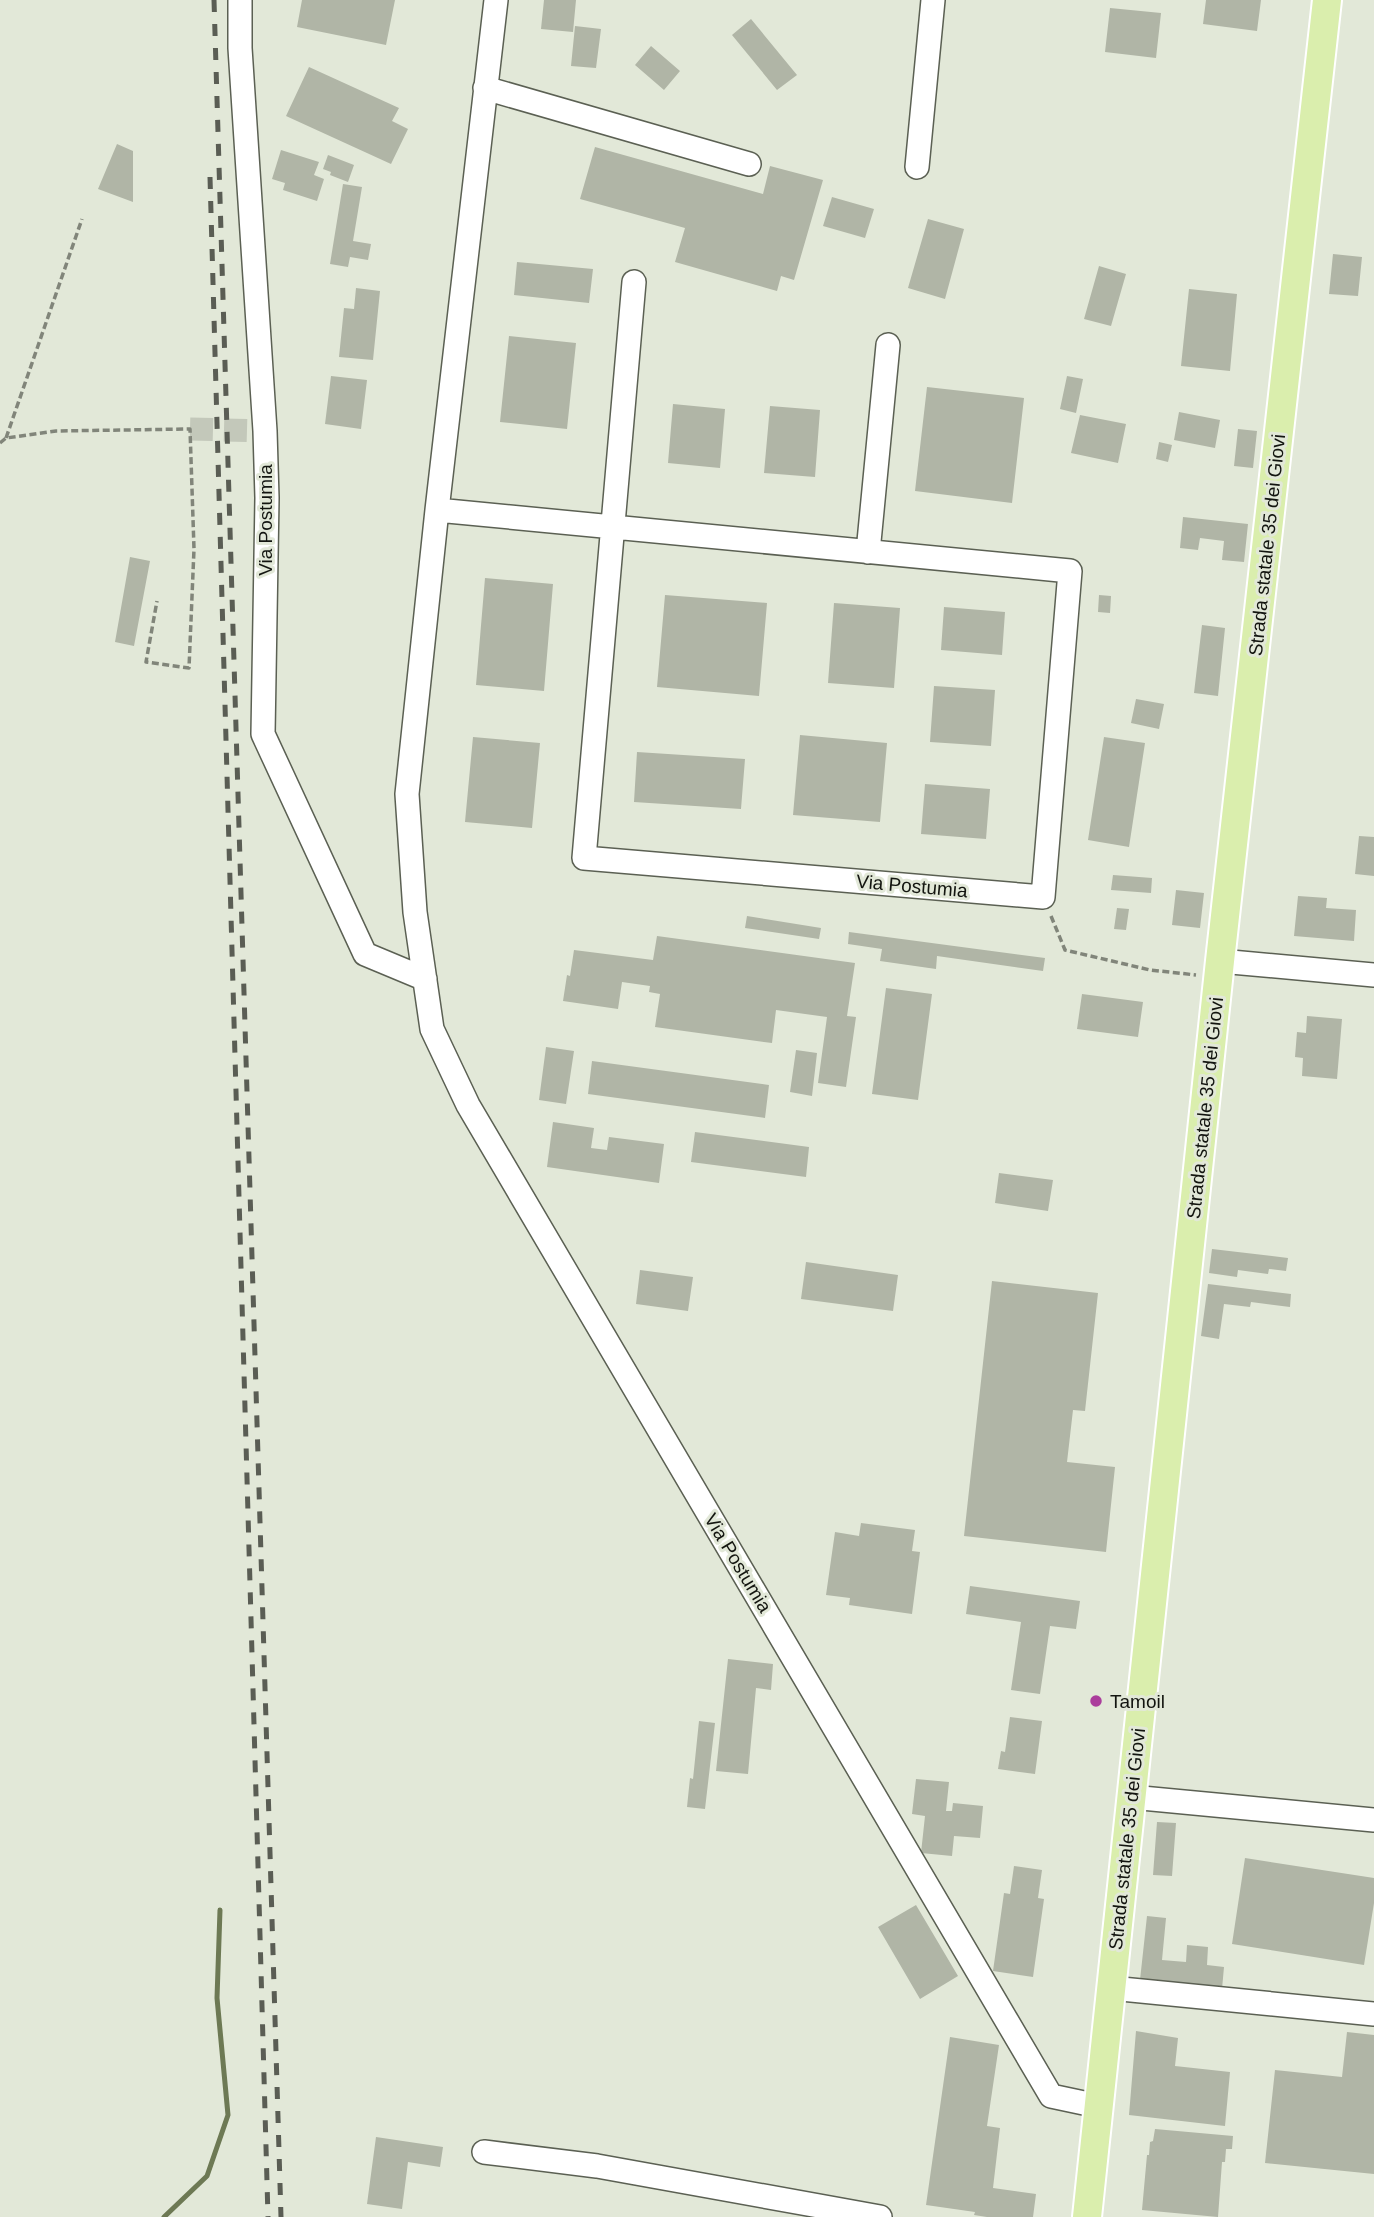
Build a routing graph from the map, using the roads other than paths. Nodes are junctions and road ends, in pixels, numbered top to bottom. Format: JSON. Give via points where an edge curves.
{"nodes":[{"id":1,"x":240,"y":0,"type":"edge"},
{"id":2,"x":496,"y":0,"type":"edge"},
{"id":3,"x":933,"y":0,"type":"edge"},
{"id":4,"x":1327,"y":0,"type":"edge"},
{"id":5,"x":485,"y":88,"type":"junction"},
{"id":6,"x":748,"y":164,"type":"dead end"},
{"id":7,"x":917,"y":167,"type":"dead end"},
{"id":8,"x":634,"y":282,"type":"dead end"},
{"id":9,"x":888,"y":345,"type":"dead end"},
{"id":10,"x":437,"y":510,"type":"junction"},
{"id":11,"x":613,"y":527,"type":"junction"},
{"id":12,"x":868,"y":552,"type":"junction"},
{"id":13,"x":1220,"y":961,"type":"junction"},
{"id":14,"x":1374,"y":975,"type":"edge"},
{"id":15,"x":425,"y":979,"type":"junction"},
{"id":16,"x":1131,"y":1797,"type":"junction"},
{"id":17,"x":1374,"y":1820,"type":"edge"},
{"id":18,"x":1111,"y":1988,"type":"junction"},
{"id":19,"x":1374,"y":2014,"type":"edge"},
{"id":20,"x":1098,"y":2106,"type":"junction"},
{"id":21,"x":484,"y":2152,"type":"dead end"},
{"id":22,"x":880,"y":2217,"type":"edge"},
{"id":23,"x":1087,"y":2217,"type":"edge"}],
"edges":[{"from":1,"to":15,"type":"street","name":"Via Postumia","via":[[265,431],[264,734],[365,954]]},
{"from":2,"to":5,"type":"street","name":"Via Postumia"},
{"from":3,"to":7,"type":"street"},
{"from":4,"to":13,"type":"main road","name":"Strada statale 35 dei Giovi"},
{"from":5,"to":6,"type":"street"},
{"from":5,"to":10,"type":"street","name":"Via Postumia"},
{"from":8,"to":11,"type":"street","name":"Via Postumia"},
{"from":9,"to":12,"type":"street"},
{"from":10,"to":11,"type":"street"},
{"from":10,"to":15,"type":"street","name":"Via Postumia","via":[[407,794]]},
{"from":11,"to":12,"type":"street"},
{"from":11,"to":12,"type":"street","name":"Via Postumia","via":[[584,858],[1043,897],[1070,571]]},
{"from":13,"to":14,"type":"street"},
{"from":13,"to":16,"type":"main road","name":"Strada statale 35 dei Giovi"},
{"from":15,"to":20,"type":"street","name":"Via Postumia","via":[[432,1030],[468,1105],[1051,2096]]},
{"from":16,"to":17,"type":"street"},
{"from":16,"to":18,"type":"main road","name":"Strada statale 35 dei Giovi"},
{"from":18,"to":19,"type":"street"},
{"from":18,"to":20,"type":"main road","name":"Strada statale 35 dei Giovi"},
{"from":20,"to":23,"type":"main road","name":"Strada statale 35 dei Giovi"},
{"from":21,"to":22,"type":"street","via":[[597,2166]]}]}
